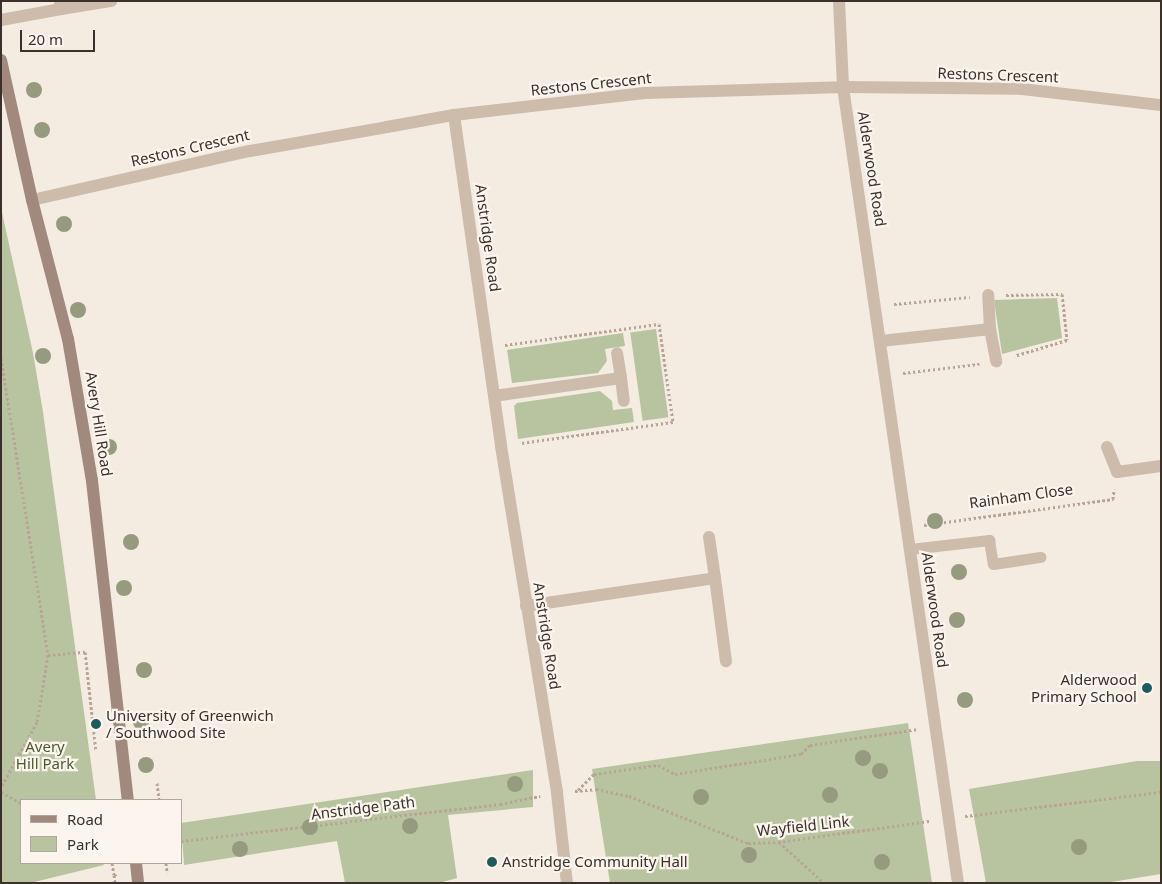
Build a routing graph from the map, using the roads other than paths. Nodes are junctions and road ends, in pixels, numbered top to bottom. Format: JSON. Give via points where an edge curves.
{"nodes":[{"id":1,"x":111,"y":1,"type":"edge"},
{"id":2,"x":839,"y":1,"type":"edge"},
{"id":3,"x":61,"y":5,"type":"edge"},
{"id":4,"x":1,"y":20,"type":"edge"},
{"id":5,"x":2,"y":63,"type":"edge"},
{"id":6,"x":843,"y":87,"type":"junction"},
{"id":7,"x":1161,"y":105,"type":"edge"},
{"id":8,"x":454,"y":115,"type":"junction"},
{"id":9,"x":32,"y":200,"type":"junction"},
{"id":10,"x":988,"y":295,"type":"dead end"},
{"id":11,"x":990,"y":329,"type":"junction"},
{"id":12,"x":881,"y":341,"type":"junction"},
{"id":13,"x":617,"y":353,"type":"dead end"},
{"id":14,"x":996,"y":361,"type":"dead end"},
{"id":15,"x":621,"y":378,"type":"junction"},
{"id":16,"x":494,"y":396,"type":"junction"},
{"id":17,"x":624,"y":400,"type":"dead end"},
{"id":18,"x":1108,"y":447,"type":"dead end"},
{"id":19,"x":1161,"y":466,"type":"edge"},
{"id":20,"x":709,"y":537,"type":"dead end"},
{"id":21,"x":910,"y":549,"type":"junction"},
{"id":22,"x":1040,"y":558,"type":"dead end"},
{"id":23,"x":715,"y":578,"type":"junction"},
{"id":24,"x":526,"y":606,"type":"junction"},
{"id":25,"x":726,"y":661,"type":"dead end"},
{"id":26,"x":128,"y":799,"type":"edge"},
{"id":27,"x":136,"y":864,"type":"edge"},
{"id":28,"x":138,"y":883,"type":"edge"},
{"id":29,"x":567,"y":883,"type":"edge"},
{"id":30,"x":958,"y":883,"type":"edge"}],
"edges":[{"from":1,"to":3,"type":"street"},
{"from":2,"to":6,"type":"street","name":"Alderwood Road"},
{"from":3,"to":4,"type":"street"},
{"from":5,"to":9,"type":"main road","name":"Avery Hill Road"},
{"from":6,"to":7,"type":"street","name":"Restons Crescent","via":[[1022,89]]},
{"from":6,"to":8,"type":"street","name":"Restons Crescent","via":[[645,93]]},
{"from":6,"to":12,"type":"street","name":"Alderwood Road"},
{"from":8,"to":9,"type":"street","name":"Restons Crescent","via":[[250,151]]},
{"from":8,"to":16,"type":"street","name":"Anstridge Road"},
{"from":9,"to":26,"type":"main road","name":"Avery Hill Road","via":[[68,339],[90,472]]},
{"from":10,"to":11,"type":"street"},
{"from":11,"to":12,"type":"street"},
{"from":11,"to":14,"type":"street"},
{"from":12,"to":21,"type":"street","name":"Alderwood Road"},
{"from":13,"to":15,"type":"street"},
{"from":15,"to":16,"type":"street"},
{"from":15,"to":17,"type":"street"},
{"from":16,"to":24,"type":"street","name":"Anstridge Road"},
{"from":18,"to":19,"type":"street","via":[[1117,472]]},
{"from":20,"to":23,"type":"street"},
{"from":21,"to":22,"type":"lane","via":[[989,540],[993,564]]},
{"from":21,"to":30,"type":"street","name":"Alderwood Road"},
{"from":23,"to":24,"type":"street"},
{"from":23,"to":25,"type":"street"},
{"from":24,"to":29,"type":"street","name":"Anstridge Road"},
{"from":27,"to":28,"type":"main road"}]}
